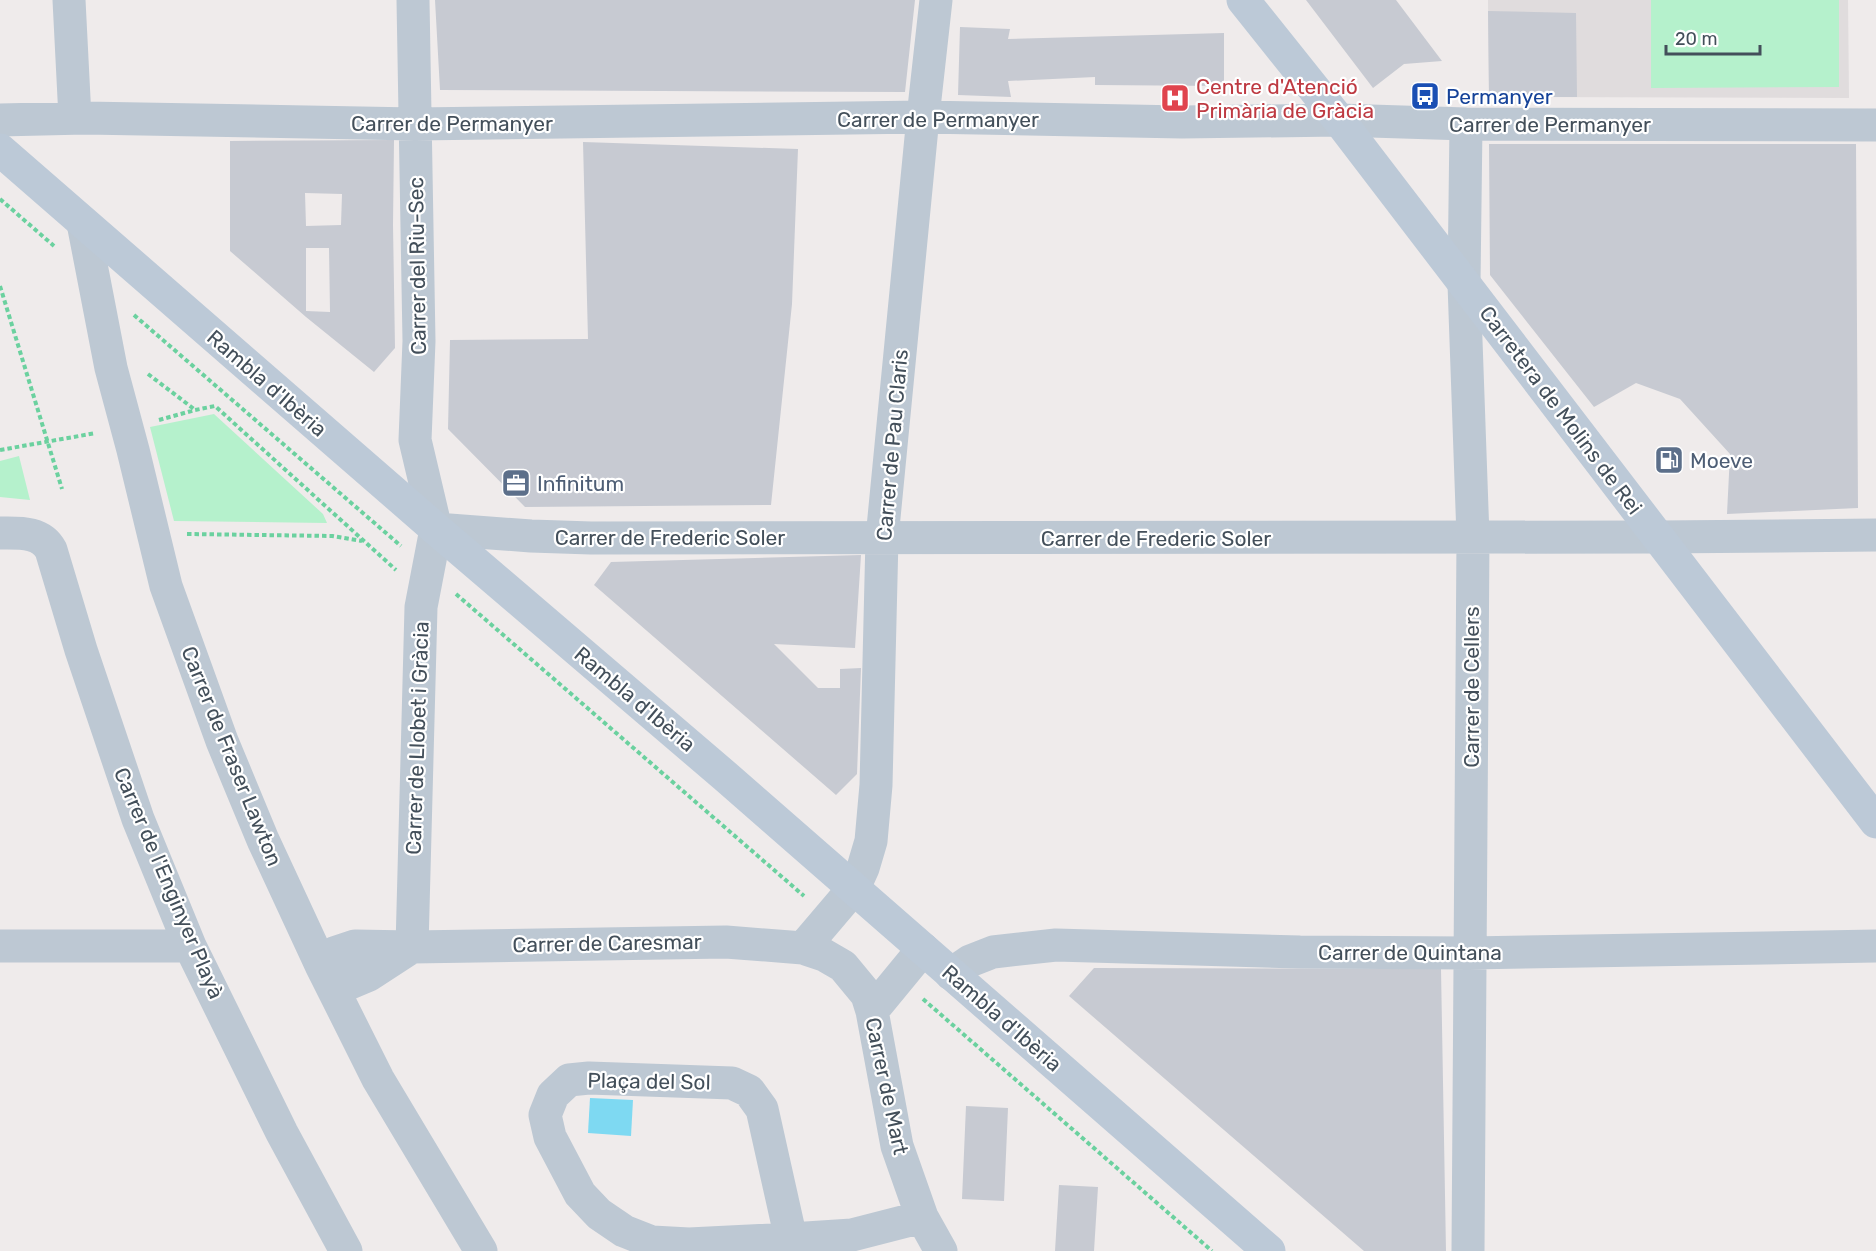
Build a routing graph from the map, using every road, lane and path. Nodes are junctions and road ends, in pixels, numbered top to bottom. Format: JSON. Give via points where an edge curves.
{"nodes":[{"id":1,"x":69,"y":0,"type":"edge"},
{"id":2,"x":414,"y":0,"type":"edge"},
{"id":3,"x":936,"y":0,"type":"edge"},
{"id":4,"x":1243,"y":0,"type":"edge"},
{"id":5,"x":923,"y":117,"type":"junction"},
{"id":6,"x":75,"y":118,"type":"junction"},
{"id":7,"x":0,"y":120,"type":"edge"},
{"id":8,"x":1339,"y":120,"type":"junction"},
{"id":9,"x":415,"y":124,"type":"junction"},
{"id":10,"x":1466,"y":124,"type":"junction"},
{"id":11,"x":1876,"y":124,"type":"edge"},
{"id":12,"x":0,"y":150,"type":"edge"},
{"id":13,"x":0,"y":199,"type":"edge"},
{"id":14,"x":83,"y":223,"type":"junction"},
{"id":15,"x":95,"y":281,"type":"junction"},
{"id":16,"x":1464,"y":284,"type":"junction"},
{"id":17,"x":0,"y":286,"type":"edge"},
{"id":18,"x":164,"y":387,"type":"dead end"},
{"id":19,"x":195,"y":410,"type":"junction"},
{"id":20,"x":154,"y":422,"type":"dead end"},
{"id":21,"x":100,"y":432,"type":"dead end"},
{"id":22,"x":0,"y":450,"type":"edge"},
{"id":23,"x":62,"y":489,"type":"dead end"},
{"id":24,"x":436,"y":530,"type":"junction"},
{"id":25,"x":0,"y":533,"type":"edge"},
{"id":26,"x":154,"y":534,"type":"junction"},
{"id":27,"x":1876,"y":535,"type":"edge"},
{"id":28,"x":1473,"y":537,"type":"junction"},
{"id":29,"x":1658,"y":537,"type":"junction"},
{"id":30,"x":882,"y":538,"type":"junction"},
{"id":31,"x":363,"y":541,"type":"junction"},
{"id":32,"x":426,"y":582,"type":"junction"},
{"id":33,"x":1876,"y":822,"type":"edge"},
{"id":34,"x":854,"y":888,"type":"junction"},
{"id":35,"x":829,"y":917,"type":"junction"},
{"id":36,"x":0,"y":946,"type":"edge"},
{"id":37,"x":190,"y":946,"type":"junction"},
{"id":38,"x":1876,"y":946,"type":"edge"},
{"id":39,"x":411,"y":947,"type":"junction"},
{"id":40,"x":803,"y":948,"type":"junction"},
{"id":41,"x":923,"y":949,"type":"junction"},
{"id":42,"x":1469,"y":952,"type":"junction"},
{"id":43,"x":321,"y":965,"type":"junction"},
{"id":44,"x":951,"y":974,"type":"junction"},
{"id":45,"x":899,"y":978,"type":"junction"},
{"id":46,"x":872,"y":1011,"type":"junction"},
{"id":47,"x":922,"y":1217,"type":"junction"},
{"id":48,"x":791,"y":1239,"type":"junction"},
{"id":49,"x":346,"y":1251,"type":"edge"},
{"id":50,"x":481,"y":1251,"type":"edge"},
{"id":51,"x":941,"y":1251,"type":"edge"},
{"id":52,"x":1212,"y":1251,"type":"edge"},
{"id":53,"x":1269,"y":1251,"type":"edge"},
{"id":54,"x":1468,"y":1251,"type":"edge"}],
"edges":[{"from":1,"to":6,"type":"street"},
{"from":2,"to":9,"type":"street","name":"Carrer del Riu-Sec"},
{"from":3,"to":5,"type":"street","name":"Carrer de Pau Claris"},
{"from":4,"to":8,"type":"main road","name":"Carretera de Molins de Rei"},
{"from":5,"to":8,"type":"street","name":"Carrer de Permanyer","via":[[1182,122]]},
{"from":5,"to":9,"type":"street","name":"Carrer de Permanyer"},
{"from":5,"to":30,"type":"street","name":"Carrer de Pau Claris"},
{"from":6,"to":7,"type":"street","name":"Carrer de Permanyer"},
{"from":6,"to":9,"type":"street","name":"Carrer de Permanyer"},
{"from":8,"to":10,"type":"street","name":"Carrer de Permanyer"},
{"from":8,"to":16,"type":"main road","name":"Carretera de Molins de Rei"},
{"from":9,"to":24,"type":"street","name":"Carrer del Riu-Sec","via":[[419,341],[416,440]]},
{"from":10,"to":11,"type":"street","name":"Carrer de Permanyer"},
{"from":10,"to":16,"type":"street","name":"Carrer de Cellers"},
{"from":12,"to":14,"type":"main road","name":"Rambla d'Ibèria"},
{"from":13,"to":15,"type":"path"},
{"from":14,"to":15,"type":"street","name":"Carrer de Fraser Lawton"},
{"from":14,"to":24,"type":"main road","name":"Rambla d'Ibèria"},
{"from":15,"to":26,"type":"street","name":"Carrer de Fraser Lawton","via":[[111,368]]},
{"from":15,"to":32,"type":"path"},
{"from":16,"to":28,"type":"street","name":"Carrer de Cellers"},
{"from":16,"to":29,"type":"main road","name":"Carretera de Molins de Rei"},
{"from":17,"to":23,"type":"path"},
{"from":18,"to":19,"type":"path"},
{"from":19,"to":20,"type":"path"},
{"from":19,"to":31,"type":"path","via":[[215,406]]},
{"from":21,"to":22,"type":"path"},
{"from":24,"to":30,"type":"street","name":"Carrer de Frederic Soler","via":[[591,538]]},
{"from":24,"to":32,"type":"street","name":"Carrer de Llobet i Gràcia"},
{"from":24,"to":34,"type":"main road","name":"Rambla d'Ibèria"},
{"from":25,"to":37,"type":"street","name":"Carrer de l'Enginyer Playà","via":[[39,537],[51,550],[138,819]]},
{"from":26,"to":31,"type":"path","via":[[332,536]]},
{"from":26,"to":43,"type":"street","name":"Carrer de Fraser Lawton","via":[[166,586],[222,741]]},
{"from":27,"to":29,"type":"street","name":"Carrer de Frederic Soler"},
{"from":28,"to":29,"type":"street","name":"Carrer de Frederic Soler"},
{"from":28,"to":30,"type":"street","name":"Carrer de Frederic Soler"},
{"from":28,"to":42,"type":"street","name":"Carrer de Cellers"},
{"from":29,"to":33,"type":"main road","name":"Carretera de Molins de Rei"},
{"from":30,"to":34,"type":"street","name":"Carrer de Pau Claris","via":[[876,784],[871,841]]},
{"from":31,"to":32,"type":"path"},
{"from":32,"to":35,"type":"path"},
{"from":32,"to":39,"type":"street","name":"Carrer de Llobet i Gràcia","via":[[419,652]]},
{"from":34,"to":35,"type":"street","name":"Carrer de Pau Claris"},
{"from":34,"to":41,"type":"main road","name":"Rambla d'Ibèria"},
{"from":35,"to":40,"type":"street","name":"Carrer de Pau Claris"},
{"from":36,"to":37,"type":"street"},
{"from":37,"to":49,"type":"street","name":"Carrer de l'Enginyer Playà","via":[[282,1133]]},
{"from":38,"to":42,"type":"street","name":"Carrer de Quintana"},
{"from":39,"to":40,"type":"street","name":"Carrer de Caresmar","via":[[726,942]]},
{"from":39,"to":43,"type":"street","name":"Carrer de Caresmar","via":[[355,946],[334,953]]},
{"from":40,"to":46,"type":"street","name":"Carrer de Mart","via":[[843,966],[867,995]]},
{"from":41,"to":44,"type":"main road","name":"Rambla d'Ibèria"},
{"from":41,"to":45,"type":"street"},
{"from":42,"to":44,"type":"street","name":"Carrer de Quintana","via":[[1056,945],[993,952]]},
{"from":42,"to":54,"type":"street","name":"Carrer de Cellers"},
{"from":43,"to":50,"type":"street","name":"Carrer de Fraser Lawton","via":[[378,1079]]},
{"from":44,"to":53,"type":"main road","name":"Rambla d'Ibèria"},
{"from":45,"to":46,"type":"street"},
{"from":45,"to":52,"type":"path"},
{"from":46,"to":47,"type":"street","name":"Carrer de Mart","via":[[897,1146]]},
{"from":47,"to":48,"type":"street","name":"Plaça del Sol","via":[[852,1235]]},
{"from":47,"to":51,"type":"street","name":"Carrer de Mart"},
{"from":48,"to":48,"type":"street","name":"Plaça del Sol","via":[[762,1109],[749,1091],[732,1083],[589,1078],[569,1080],[554,1095],[545,1115],[550,1137],[580,1194],[599,1214],[624,1231],[652,1242],[689,1244]]}]}
